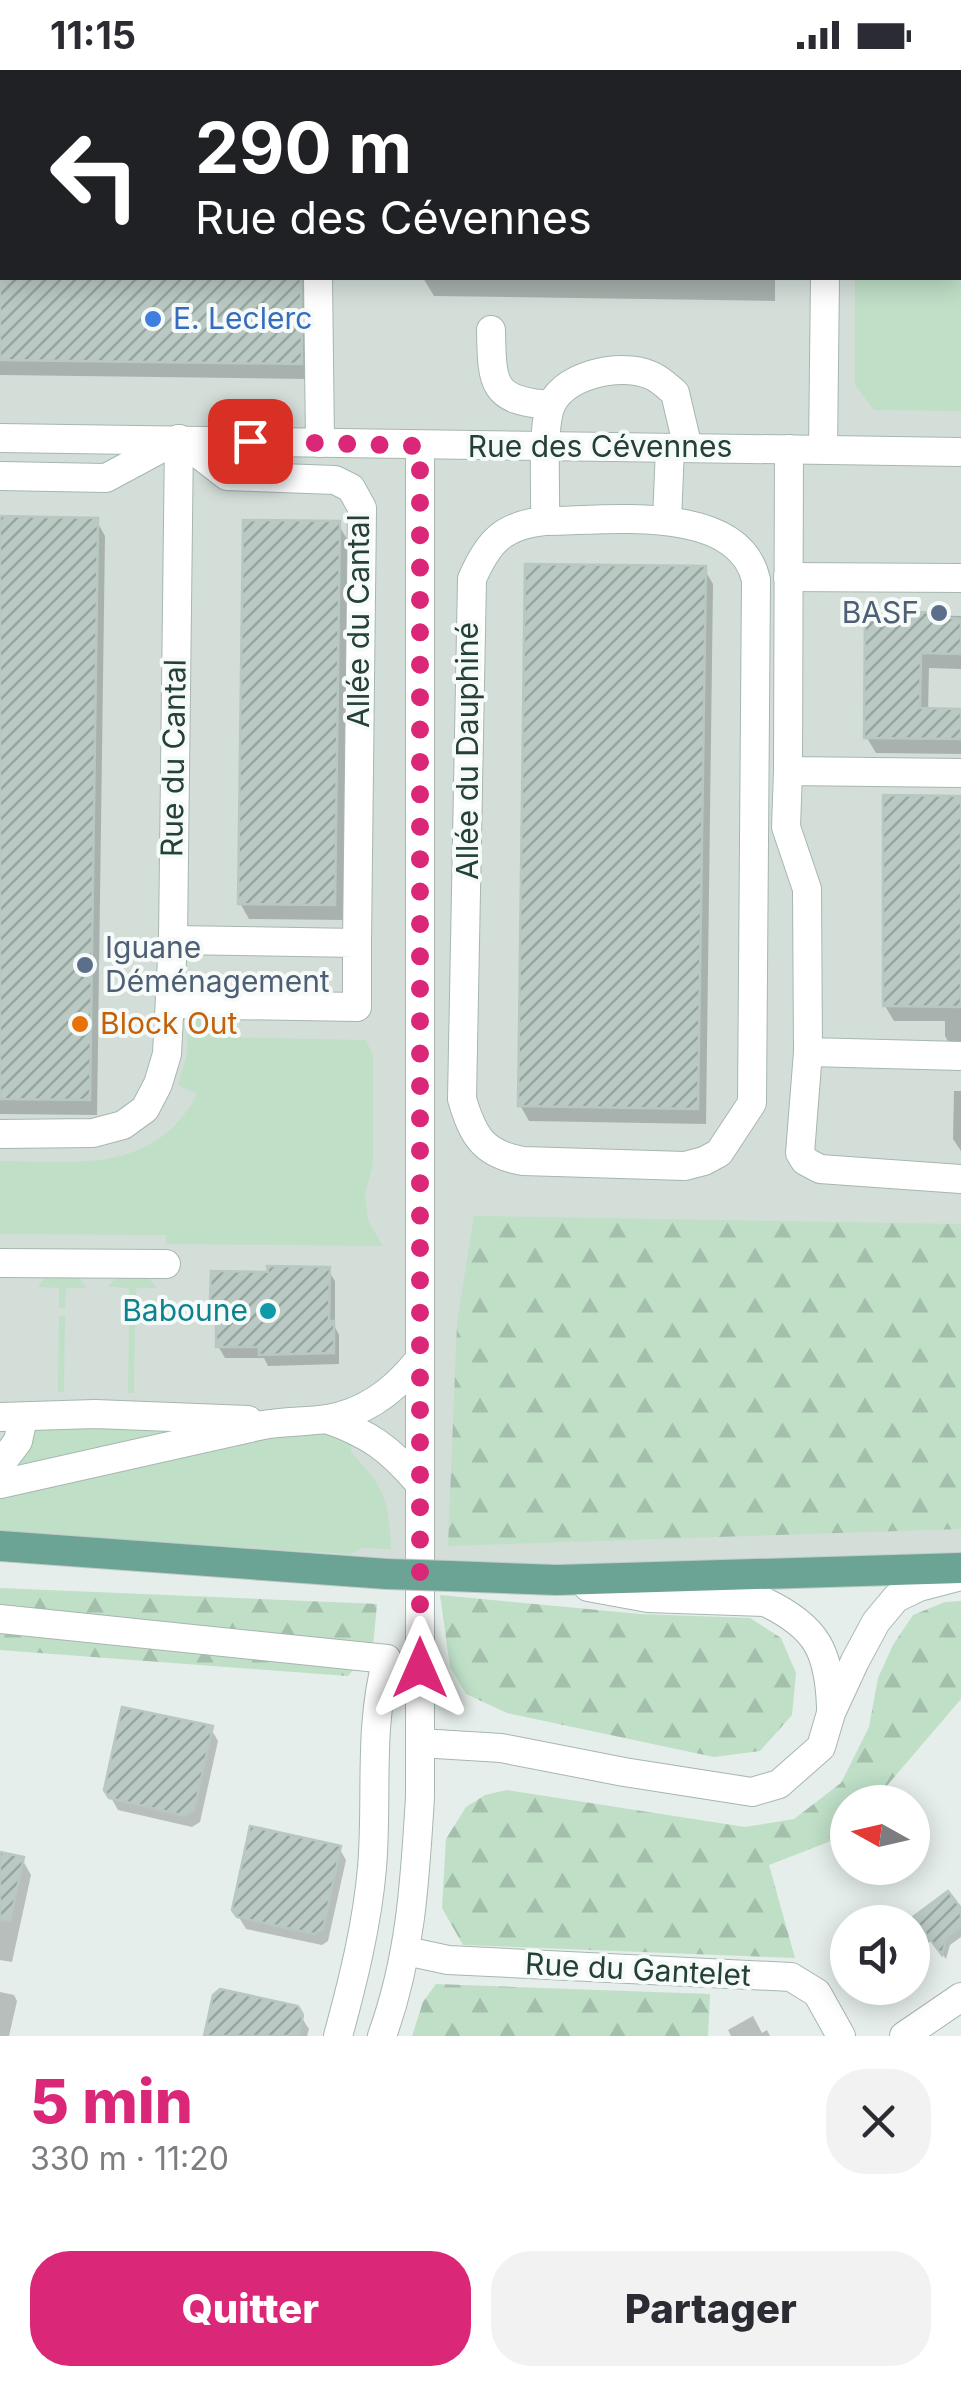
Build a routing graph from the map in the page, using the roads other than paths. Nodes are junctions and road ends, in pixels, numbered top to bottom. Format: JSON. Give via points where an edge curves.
{"nodes":[{"id":1,"x":318,"y":280,"type":"edge"},
{"id":2,"x":825,"y":280,"type":"edge"},
{"id":3,"x":491,"y":330,"type":"dead end"},
{"id":4,"x":551,"y":405,"type":"junction"},
{"id":5,"x":0,"y":438,"type":"edge"},
{"id":6,"x":179,"y":439,"type":"junction"},
{"id":7,"x":320,"y":443,"type":"junction"},
{"id":8,"x":420,"y":446,"type":"junction"},
{"id":9,"x":547,"y":446,"type":"junction"},
{"id":10,"x":679,"y":448,"type":"junction"},
{"id":11,"x":789,"y":449,"type":"junction"},
{"id":12,"x":824,"y":449,"type":"junction"},
{"id":13,"x":961,"y":452,"type":"edge"},
{"id":14,"x":0,"y":476,"type":"edge"},
{"id":15,"x":545,"y":521,"type":"junction"},
{"id":16,"x":667,"y":521,"type":"junction"},
{"id":17,"x":788,"y":577,"type":"junction"},
{"id":18,"x":961,"y":578,"type":"edge"},
{"id":19,"x":788,"y":772,"type":"junction"},
{"id":20,"x":961,"y":772,"type":"edge"},
{"id":21,"x":173,"y":940,"type":"junction"},
{"id":22,"x":358,"y":943,"type":"junction"},
{"id":23,"x":170,"y":1004,"type":"junction"},
{"id":24,"x":808,"y":1052,"type":"junction"},
{"id":25,"x":961,"y":1056,"type":"edge"},
{"id":26,"x":0,"y":1134,"type":"edge"},
{"id":27,"x":961,"y":1179,"type":"edge"},
{"id":28,"x":0,"y":1262,"type":"edge"},
{"id":29,"x":166,"y":1264,"type":"dead end"},
{"id":30,"x":418,"y":1361,"type":"junction"},
{"id":31,"x":12,"y":1417,"type":"edge"},
{"id":32,"x":327,"y":1419,"type":"junction"},
{"id":33,"x":264,"y":1425,"type":"junction"},
{"id":34,"x":0,"y":1466,"type":"edge"},
{"id":35,"x":418,"y":1482,"type":"junction"},
{"id":36,"x":0,"y":1484,"type":"edge"},
{"id":37,"x":0,"y":1546,"type":"edge"},
{"id":38,"x":66,"y":1552,"type":"junction"},
{"id":39,"x":0,"y":1556,"type":"edge"},
{"id":40,"x":961,"y":1572,"type":"edge"},
{"id":41,"x":557,"y":1580,"type":"junction"},
{"id":42,"x":0,"y":1619,"type":"edge"},
{"id":43,"x":831,"y":1714,"type":"junction"},
{"id":44,"x":420,"y":1743,"type":"junction"},
{"id":45,"x":406,"y":1951,"type":"junction"},
{"id":46,"x":961,"y":1997,"type":"edge"},
{"id":47,"x":338,"y":2036,"type":"edge"},
{"id":48,"x":382,"y":2036,"type":"edge"},
{"id":49,"x":840,"y":2036,"type":"edge"},
{"id":50,"x":904,"y":2036,"type":"edge"}],
"edges":[{"from":1,"to":7,"type":"street"},
{"from":2,"to":12,"type":"street"},
{"from":3,"to":4,"type":"street","via":[[500,390],[511,400]]},
{"from":4,"to":9,"type":"street"},
{"from":4,"to":10,"type":"street","via":[[577,380],[601,371],[651,375],[676,393]]},
{"from":5,"to":6,"type":"street","name":"Rue des Cévennes"},
{"from":6,"to":7,"type":"street","name":"Rue des Cévennes"},
{"from":6,"to":14,"type":"street","via":[[106,478]]},
{"from":6,"to":21,"type":"street","name":"Rue du Cantal"},
{"from":6,"to":22,"type":"street","name":"Allée du Cantal","via":[[227,476],[336,480],[351,488],[362,508]]},
{"from":7,"to":8,"type":"street","name":"Rue des Cévennes"},
{"from":8,"to":9,"type":"street","name":"Rue des Cévennes"},
{"from":8,"to":30,"type":"street"},
{"from":9,"to":10,"type":"street","name":"Rue des Cévennes"},
{"from":9,"to":15,"type":"street"},
{"from":10,"to":11,"type":"street","name":"Rue des Cévennes"},
{"from":10,"to":16,"type":"street"},
{"from":11,"to":12,"type":"street","name":"Rue des Cévennes"},
{"from":11,"to":17,"type":"street"},
{"from":12,"to":13,"type":"street","name":"Rue des Cévennes"},
{"from":15,"to":16,"type":"street","name":"Allée du Dauphiné"},
{"from":15,"to":16,"type":"street","name":"Allée du Dauphiné","via":[[508,530],[491,544],[472,579],[462,1099],[469,1124],[500,1157],[685,1166],[720,1153],[752,1103],[756,580],[752,561],[733,540]]},
{"from":17,"to":18,"type":"street"},
{"from":17,"to":19,"type":"street"},
{"from":19,"to":20,"type":"street"},
{"from":19,"to":24,"type":"street","via":[[786,827],[807,889]]},
{"from":21,"to":22,"type":"street"},
{"from":21,"to":23,"type":"street","name":"Rue du Cantal"},
{"from":22,"to":23,"type":"street","name":"Allée du Cantal","via":[[356,1006]]},
{"from":23,"to":26,"type":"street","name":"Rue du Cantal","via":[[167,1054],[145,1109],[123,1125],[92,1133]]},
{"from":24,"to":25,"type":"street"},
{"from":24,"to":27,"type":"street","via":[[800,1152],[805,1161],[820,1169]]},
{"from":28,"to":29,"type":"street"},
{"from":30,"to":32,"type":"street","via":[[396,1389]]},
{"from":30,"to":35,"type":"street"},
{"from":31,"to":33,"type":"street","via":[[196,1415]]},
{"from":31,"to":34,"type":"street","via":[[18,1441]]},
{"from":32,"to":33,"type":"street"},
{"from":32,"to":35,"type":"street","via":[[364,1432]]},
{"from":33,"to":36,"type":"street"},
{"from":35,"to":44,"type":"street"},
{"from":37,"to":38,"type":"main road"},
{"from":38,"to":39,"type":"main road"},
{"from":38,"to":41,"type":"main road","bridge":true},
{"from":40,"to":41,"type":"main road"},
{"from":40,"to":43,"type":"street","via":[[896,1598],[876,1622]]},
{"from":41,"to":43,"type":"street","via":[[648,1598],[764,1602],[800,1624],[821,1650],[830,1669]]},
{"from":42,"to":47,"type":"street","via":[[387,1659],[374,1731],[370,1884]]},
{"from":43,"to":44,"type":"street","via":[[821,1747],[802,1767],[752,1792],[502,1748]]},
{"from":44,"to":45,"type":"street","via":[[414,1910]]},
{"from":45,"to":48,"type":"street"},
{"from":45,"to":49,"type":"street","name":"Rue du Gantelet","via":[[448,1960],[792,1977],[817,1992]]},
{"from":46,"to":50,"type":"street"}]}
